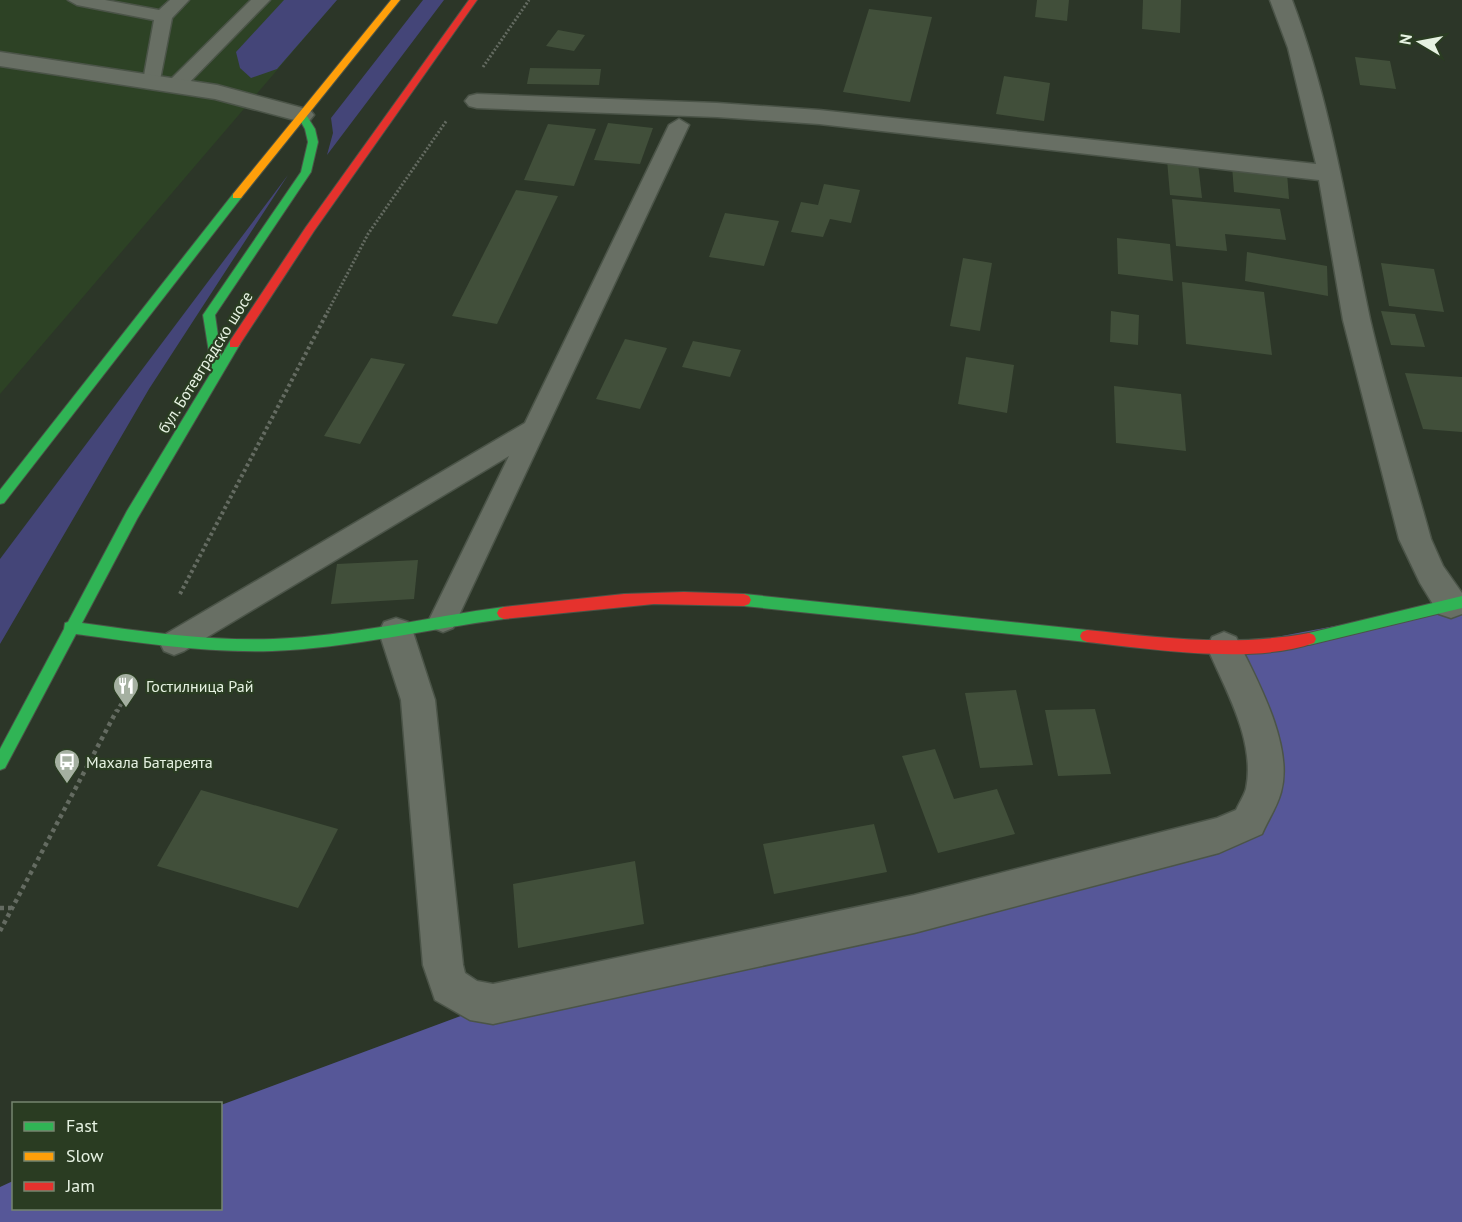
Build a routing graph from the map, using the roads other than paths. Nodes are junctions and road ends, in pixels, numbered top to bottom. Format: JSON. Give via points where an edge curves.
{"nodes":[{"id":1,"x":77,"y":0,"type":"edge"},
{"id":2,"x":180,"y":0,"type":"edge"},
{"id":3,"x":261,"y":0,"type":"edge"},
{"id":4,"x":396,"y":0,"type":"edge"},
{"id":5,"x":473,"y":0,"type":"edge"},
{"id":6,"x":1281,"y":0,"type":"edge"},
{"id":7,"x":163,"y":16,"type":"junction"},
{"id":8,"x":0,"y":59,"type":"edge"},
{"id":9,"x":152,"y":81,"type":"junction"},
{"id":10,"x":177,"y":84,"type":"junction"},
{"id":11,"x":477,"y":101,"type":"dead end"},
{"id":12,"x":302,"y":115,"type":"junction"},
{"id":13,"x":679,"y":125,"type":"dead end"},
{"id":14,"x":1330,"y":173,"type":"junction"},
{"id":15,"x":218,"y":370,"type":"junction"},
{"id":16,"x":533,"y":430,"type":"junction"},
{"id":17,"x":0,"y":499,"type":"edge"},
{"id":18,"x":1457,"y":603,"type":"edge"},
{"id":19,"x":443,"y":620,"type":"junction"},
{"id":20,"x":70,"y":627,"type":"junction"},
{"id":21,"x":396,"y":632,"type":"junction"},
{"id":22,"x":164,"y":641,"type":"junction"},
{"id":23,"x":1224,"y":647,"type":"junction"},
{"id":24,"x":0,"y":763,"type":"edge"}],
"edges":[{"from":1,"to":7,"type":"lane"},
{"from":2,"to":7,"type":"lane"},
{"from":3,"to":10,"type":"lane"},
{"from":4,"to":12,"type":"main road"},
{"from":5,"to":15,"type":"main road","name":"бул. Ботевградско шосе","via":[[301,242]]},
{"from":6,"to":14,"type":"street","via":[[1299,48]]},
{"from":7,"to":9,"type":"lane"},
{"from":8,"to":9,"type":"street"},
{"from":9,"to":10,"type":"street"},
{"from":10,"to":12,"type":"street"},
{"from":11,"to":14,"type":"street","via":[[819,117]]},
{"from":12,"to":15,"type":"main road","via":[[314,140],[306,172],[209,315]]},
{"from":12,"to":17,"type":"main road"},
{"from":13,"to":16,"type":"lane"},
{"from":14,"to":18,"type":"street","via":[[1357,320],[1415,539],[1431,574]]},
{"from":15,"to":20,"type":"main road","name":"бул. Ботевградско шосе"},
{"from":16,"to":19,"type":"lane"},
{"from":16,"to":22,"type":"lane"},
{"from":18,"to":23,"type":"main road","via":[[1290,643]]},
{"from":19,"to":21,"type":"main road"},
{"from":19,"to":23,"type":"main road","via":[[605,602],[721,598],[1138,642]]},
{"from":20,"to":22,"type":"main road"},
{"from":20,"to":24,"type":"main road","name":"бул. Ботевградско шосе"},
{"from":21,"to":22,"type":"main road","via":[[274,645]]},
{"from":21,"to":23,"type":"street","via":[[418,700],[443,965],[449,986],[470,1000],[493,1004],[914,914],[1219,835],[1249,822],[1264,790],[1265,755]]}]}
